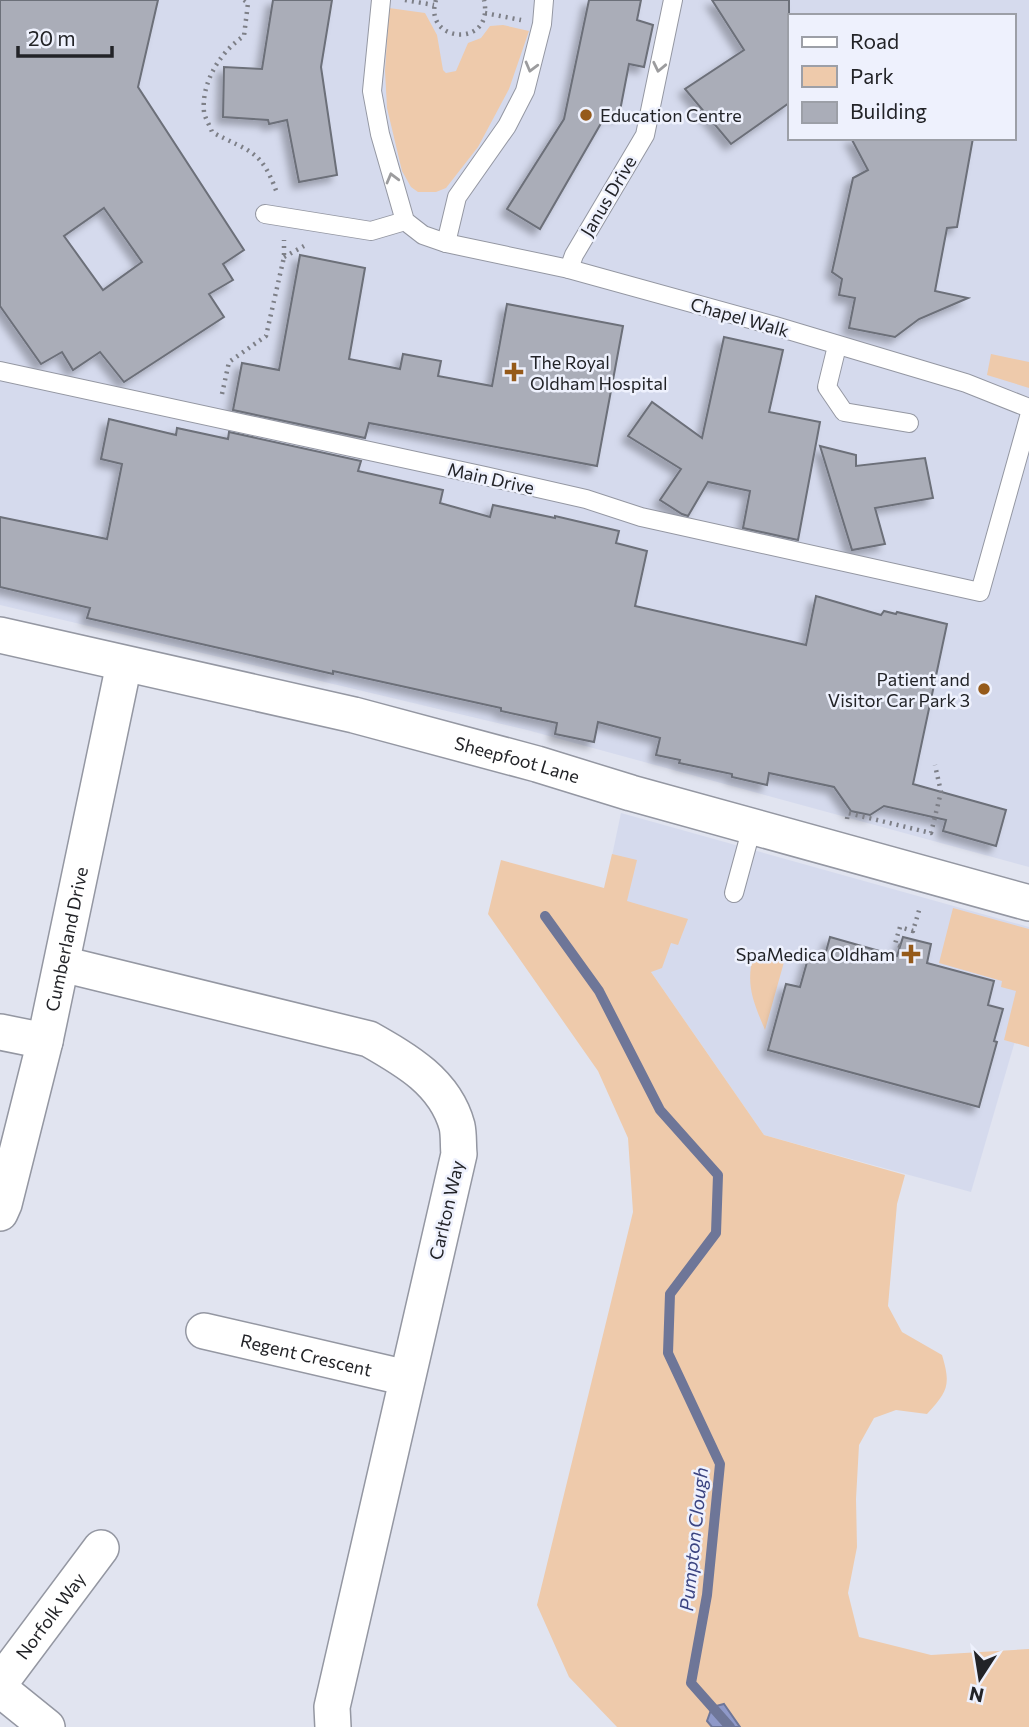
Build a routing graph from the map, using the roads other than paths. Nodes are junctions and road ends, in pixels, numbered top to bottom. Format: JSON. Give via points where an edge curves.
{"nodes":[{"id":1,"x":381,"y":0,"type":"edge"},
{"id":2,"x":544,"y":0,"type":"edge"},
{"id":3,"x":673,"y":0,"type":"edge"},
{"id":4,"x":265,"y":214,"type":"dead end"},
{"id":5,"x":405,"y":221,"type":"junction"},
{"id":6,"x":446,"y":243,"type":"junction"},
{"id":7,"x":569,"y":269,"type":"junction"},
{"id":8,"x":837,"y":346,"type":"junction"},
{"id":9,"x":0,"y":371,"type":"edge"},
{"id":10,"x":1029,"y":408,"type":"edge"},
{"id":11,"x":1029,"y":418,"type":"edge"},
{"id":12,"x":909,"y":423,"type":"dead end"},
{"id":13,"x":0,"y":635,"type":"edge"},
{"id":14,"x":124,"y":664,"type":"junction"},
{"id":15,"x":752,"y":827,"type":"junction"},
{"id":16,"x":734,"y":893,"type":"dead end"},
{"id":17,"x":1029,"y":903,"type":"edge"},
{"id":18,"x":62,"y":964,"type":"junction"},
{"id":19,"x":0,"y":1032,"type":"edge"},
{"id":20,"x":45,"y":1041,"type":"junction"},
{"id":21,"x":0,"y":1213,"type":"edge"},
{"id":22,"x":204,"y":1331,"type":"dead end"},
{"id":23,"x":408,"y":1378,"type":"junction"},
{"id":24,"x":101,"y":1548,"type":"dead end"},
{"id":25,"x":0,"y":1683,"type":"edge"},
{"id":26,"x":0,"y":1689,"type":"edge"},
{"id":27,"x":47,"y":1727,"type":"edge"},
{"id":28,"x":333,"y":1727,"type":"edge"}],
"edges":[{"from":5,"to":1,"type":"lane","one_way":true,"via":[[372,91]]},
{"from":2,"to":6,"type":"lane","one_way":true,"via":[[525,91],[457,197]]},
{"from":3,"to":7,"type":"lane","name":"Janus Drive","one_way":true,"via":[[645,135]]},
{"from":4,"to":5,"type":"lane","via":[[371,231]]},
{"from":5,"to":6,"type":"lane","name":"Chapel Walk","via":[[422,235]]},
{"from":6,"to":7,"type":"lane","name":"Chapel Walk"},
{"from":7,"to":8,"type":"lane","name":"Chapel Walk"},
{"from":8,"to":10,"type":"lane","name":"Chapel Walk","via":[[978,387]]},
{"from":8,"to":12,"type":"lane","via":[[827,387],[844,412]]},
{"from":9,"to":11,"type":"lane","name":"Main Drive","via":[[498,479],[641,517],[980,592]]},
{"from":13,"to":14,"type":"street","name":"Sheepfoot Lane"},
{"from":14,"to":15,"type":"street","name":"Sheepfoot Lane","via":[[354,715]]},
{"from":14,"to":18,"type":"street","name":"Cumberland Drive"},
{"from":15,"to":16,"type":"lane"},
{"from":15,"to":17,"type":"street","name":"Sheepfoot Lane"},
{"from":18,"to":20,"type":"street","name":"Cumberland Drive"},
{"from":18,"to":23,"type":"street","name":"Carlton Way","via":[[369,1040],[410,1062],[430,1080],[457,1127],[459,1154]]},
{"from":19,"to":20,"type":"street"},
{"from":20,"to":21,"type":"street","name":"Cumberland Drive"},
{"from":22,"to":23,"type":"street","name":"Regent Crescent"},
{"from":23,"to":28,"type":"street","name":"Carlton Way","via":[[332,1707]]},
{"from":24,"to":25,"type":"street","name":"Norfolk Way"},
{"from":26,"to":27,"type":"street"}]}
